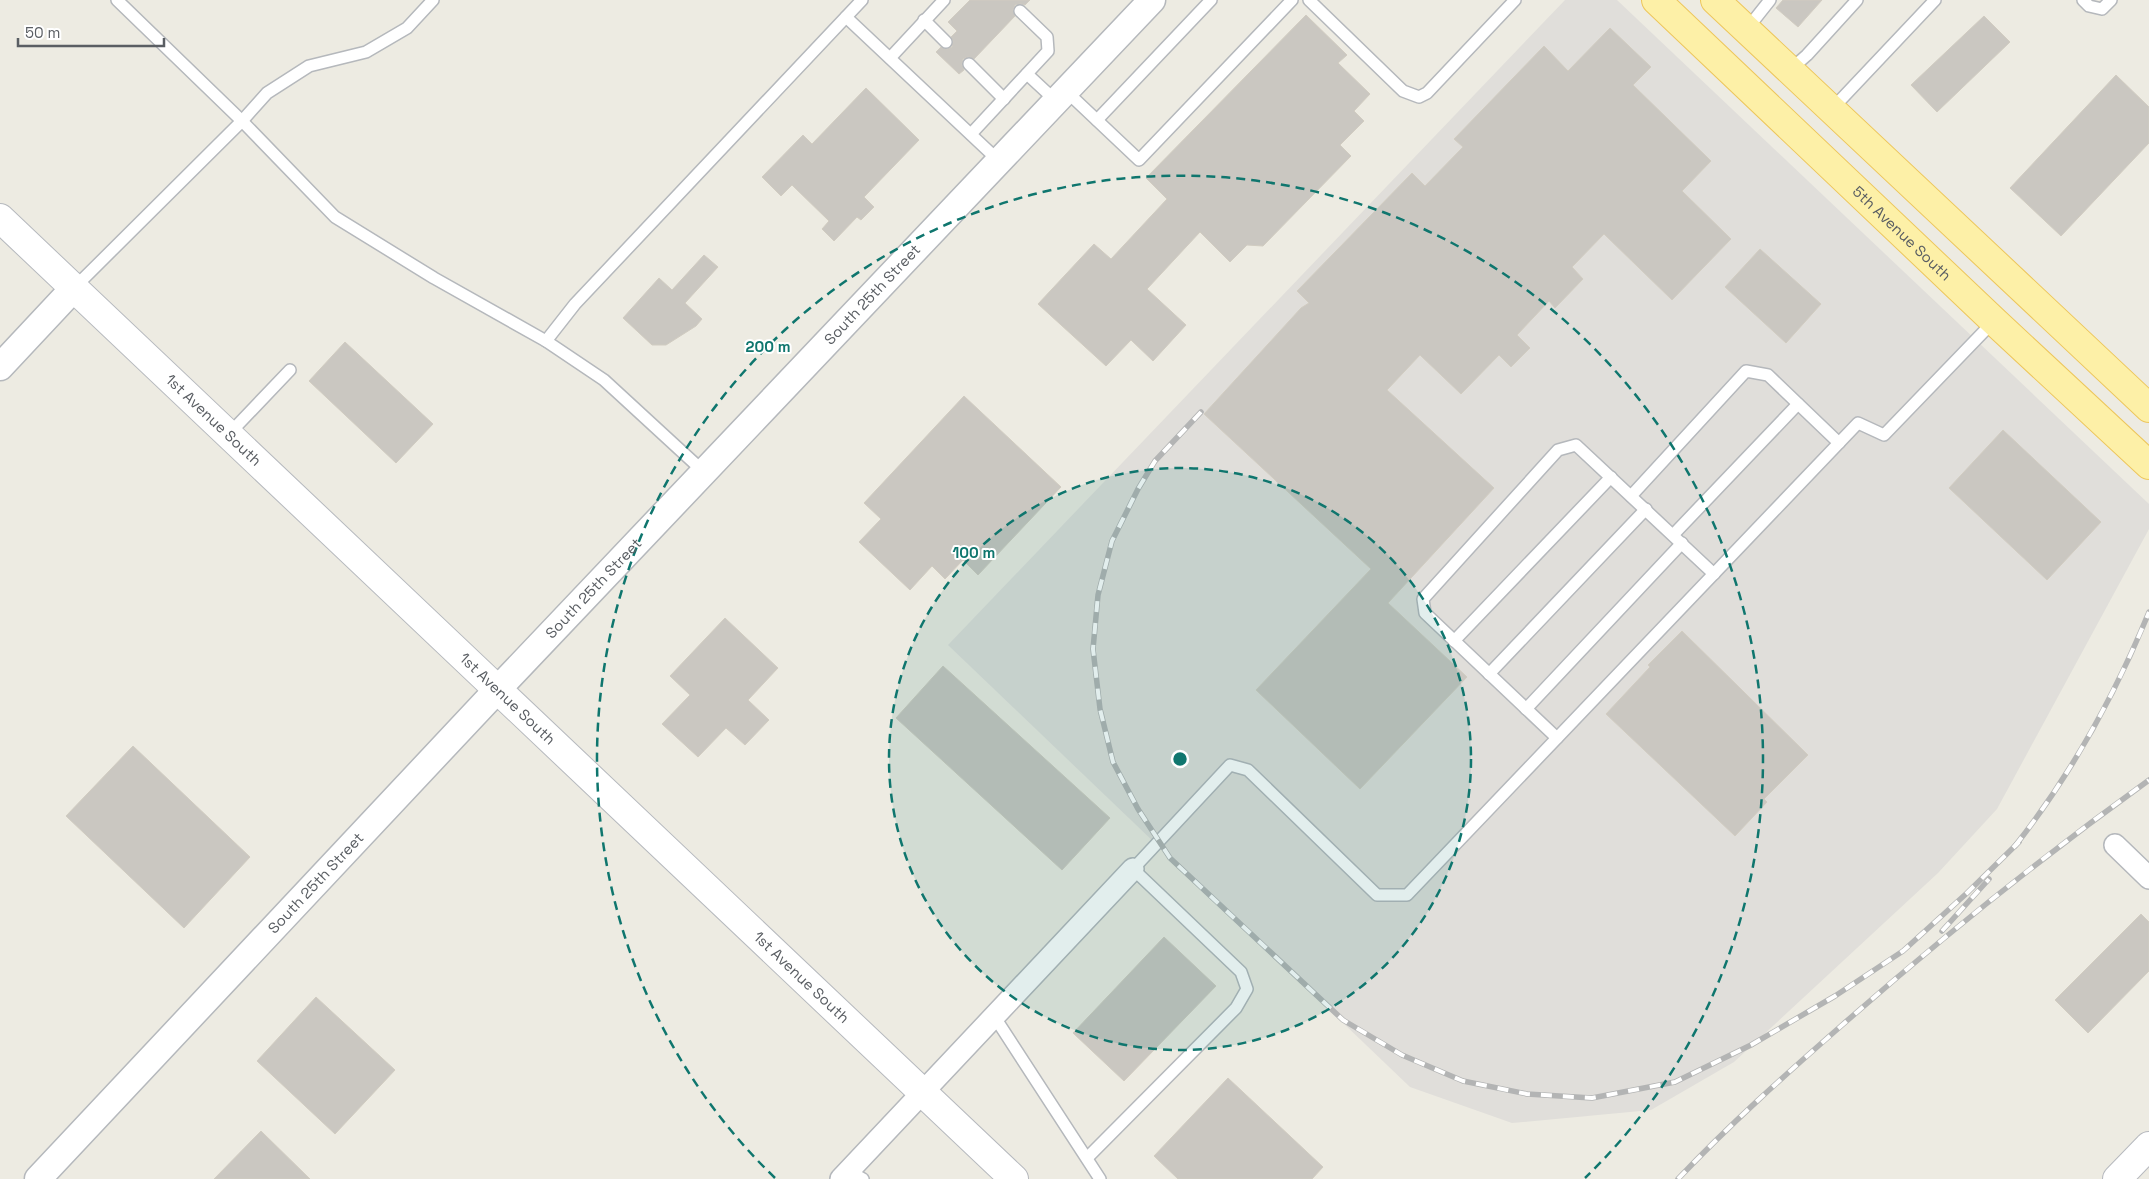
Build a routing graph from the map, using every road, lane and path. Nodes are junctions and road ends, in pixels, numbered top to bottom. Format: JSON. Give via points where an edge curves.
{"nodes":[{"id":1,"x":117,"y":0,"type":"edge"},
{"id":2,"x":433,"y":0,"type":"edge"},
{"id":3,"x":862,"y":0,"type":"edge"},
{"id":4,"x":944,"y":0,"type":"edge"},
{"id":5,"x":1152,"y":0,"type":"edge"},
{"id":6,"x":1211,"y":0,"type":"edge"},
{"id":7,"x":1292,"y":0,"type":"edge"},
{"id":8,"x":1309,"y":0,"type":"edge"},
{"id":9,"x":1515,"y":0,"type":"edge"},
{"id":10,"x":1656,"y":0,"type":"edge"},
{"id":11,"x":1770,"y":0,"type":"edge"},
{"id":12,"x":1858,"y":0,"type":"edge"},
{"id":13,"x":1935,"y":0,"type":"edge"},
{"id":14,"x":2083,"y":0,"type":"edge"},
{"id":15,"x":2112,"y":0,"type":"edge"},
{"id":16,"x":1717,"y":1,"type":"edge"},
{"id":17,"x":1020,"y":11,"type":"dead end"},
{"id":18,"x":846,"y":17,"type":"junction"},
{"id":19,"x":924,"y":20,"type":"junction"},
{"id":20,"x":1747,"y":29,"type":"junction"},
{"id":21,"x":946,"y":42,"type":"dead end"},
{"id":22,"x":890,"y":58,"type":"junction"},
{"id":23,"x":969,"y":64,"type":"dead end"},
{"id":24,"x":1790,"y":70,"type":"junction"},
{"id":25,"x":1027,"y":74,"type":"junction"},
{"id":26,"x":1061,"y":96,"type":"junction"},
{"id":27,"x":1004,"y":99,"type":"junction"},
{"id":28,"x":1832,"y":108,"type":"junction"},
{"id":29,"x":1097,"y":120,"type":"junction"},
{"id":30,"x":242,"y":121,"type":"junction"},
{"id":31,"x":971,"y":134,"type":"junction"},
{"id":32,"x":999,"y":161,"type":"junction"},
{"id":33,"x":0,"y":218,"type":"edge"},
{"id":34,"x":74,"y":288,"type":"junction"},
{"id":35,"x":1994,"y":321,"type":"junction"},
{"id":36,"x":546,"y":341,"type":"junction"},
{"id":37,"x":0,"y":367,"type":"edge"},
{"id":38,"x":290,"y":370,"type":"dead end"},
{"id":39,"x":1798,"y":404,"type":"junction"},
{"id":40,"x":2149,"y":408,"type":"edge"},
{"id":41,"x":228,"y":435,"type":"junction"},
{"id":42,"x":1839,"y":443,"type":"junction"},
{"id":43,"x":2149,"y":464,"type":"edge"},
{"id":44,"x":704,"y":472,"type":"junction"},
{"id":45,"x":1611,"y":477,"type":"junction"},
{"id":46,"x":1631,"y":496,"type":"junction"},
{"id":47,"x":1646,"y":509,"type":"junction"},
{"id":48,"x":1678,"y":539,"type":"junction"},
{"id":49,"x":1714,"y":574,"type":"junction"},
{"id":50,"x":1454,"y":641,"type":"junction"},
{"id":51,"x":1489,"y":674,"type":"junction"},
{"id":52,"x":498,"y":690,"type":"junction"},
{"id":53,"x":1526,"y":709,"type":"junction"},
{"id":54,"x":1557,"y":738,"type":"junction"},
{"id":55,"x":2115,"y":845,"type":"dead end"},
{"id":56,"x":1133,"y":869,"type":"junction"},
{"id":57,"x":2149,"y":878,"type":"edge"},
{"id":58,"x":994,"y":1016,"type":"junction"},
{"id":59,"x":922,"y":1092,"type":"junction"},
{"id":60,"x":2149,"y":1146,"type":"edge"},
{"id":61,"x":1086,"y":1158,"type":"junction"},
{"id":62,"x":851,"y":1176,"type":"edge"},
{"id":63,"x":38,"y":1179,"type":"edge"},
{"id":64,"x":1014,"y":1179,"type":"edge"},
{"id":65,"x":1100,"y":1179,"type":"edge"},
{"id":66,"x":2118,"y":1179,"type":"edge"}],
"edges":[{"from":1,"to":30,"type":"lane"},
{"from":2,"to":30,"type":"lane","via":[[407,28],[366,52],[309,66],[267,93]]},
{"from":3,"to":18,"type":"lane"},
{"from":4,"to":19,"type":"lane"},
{"from":5,"to":26,"type":"street","name":"South 25th Street"},
{"from":6,"to":29,"type":"lane"},
{"from":7,"to":29,"type":"lane","via":[[1139,160]]},
{"from":8,"to":9,"type":"lane","via":[[1404,91],[1419,97],[1427,93]]},
{"from":10,"to":35,"type":"main road","name":"5th Avenue South"},
{"from":11,"to":20,"type":"lane"},
{"from":12,"to":24,"type":"lane"},
{"from":13,"to":28,"type":"lane"},
{"from":14,"to":15,"type":"lane","via":[[2089,6],[2102,9]]},
{"from":16,"to":20,"type":"main road"},
{"from":17,"to":25,"type":"lane","via":[[1048,37],[1048,51]]},
{"from":18,"to":22,"type":"lane"},
{"from":18,"to":36,"type":"lane","via":[[575,304]]},
{"from":19,"to":21,"type":"lane"},
{"from":19,"to":22,"type":"lane"},
{"from":20,"to":24,"type":"main road"},
{"from":22,"to":31,"type":"lane"},
{"from":23,"to":27,"type":"lane"},
{"from":24,"to":28,"type":"main road"},
{"from":25,"to":26,"type":"lane"},
{"from":25,"to":27,"type":"lane"},
{"from":26,"to":29,"type":"lane"},
{"from":26,"to":32,"type":"street","name":"South 25th Street"},
{"from":27,"to":31,"type":"lane"},
{"from":28,"to":40,"type":"main road"},
{"from":30,"to":34,"type":"lane"},
{"from":30,"to":36,"type":"lane","via":[[334,217]]},
{"from":31,"to":32,"type":"lane"},
{"from":32,"to":44,"type":"street","name":"South 25th Street"},
{"from":33,"to":34,"type":"main road","name":"1st Avenue South"},
{"from":34,"to":37,"type":"street"},
{"from":34,"to":41,"type":"main road","name":"1st Avenue South"},
{"from":35,"to":42,"type":"lane","via":[[1884,435],[1858,422]]},
{"from":35,"to":43,"type":"main road","name":"5th Avenue South"},
{"from":36,"to":44,"type":"lane","via":[[604,380]]},
{"from":38,"to":41,"type":"lane"},
{"from":39,"to":42,"type":"lane"},
{"from":39,"to":46,"type":"lane","via":[[1768,375],[1746,371]]},
{"from":39,"to":48,"type":"lane"},
{"from":41,"to":52,"type":"main road","name":"1st Avenue South"},
{"from":42,"to":49,"type":"lane"},
{"from":44,"to":52,"type":"street","name":"South 25th Street"},
{"from":45,"to":46,"type":"lane"},
{"from":45,"to":50,"type":"lane"},
{"from":45,"to":50,"type":"lane","via":[[1576,445],[1558,450],[1422,599],[1425,613]]},
{"from":46,"to":47,"type":"lane"},
{"from":47,"to":48,"type":"lane"},
{"from":47,"to":51,"type":"lane"},
{"from":48,"to":49,"type":"lane"},
{"from":48,"to":53,"type":"lane"},
{"from":49,"to":54,"type":"lane"},
{"from":50,"to":51,"type":"lane"},
{"from":51,"to":53,"type":"lane"},
{"from":52,"to":59,"type":"main road","name":"1st Avenue South"},
{"from":52,"to":63,"type":"street","name":"South 25th Street"},
{"from":53,"to":54,"type":"lane"},
{"from":54,"to":56,"type":"lane","via":[[1407,895],[1377,895],[1248,770],[1230,765]]},
{"from":55,"to":57,"type":"street"},
{"from":56,"to":58,"type":"street"},
{"from":56,"to":61,"type":"lane","via":[[1241,972],[1247,989],[1236,1008]]},
{"from":58,"to":59,"type":"street"},
{"from":58,"to":61,"type":"lane"},
{"from":59,"to":62,"type":"street"},
{"from":59,"to":64,"type":"main road","name":"1st Avenue South"},
{"from":60,"to":66,"type":"main road"},
{"from":61,"to":65,"type":"lane"}]}
